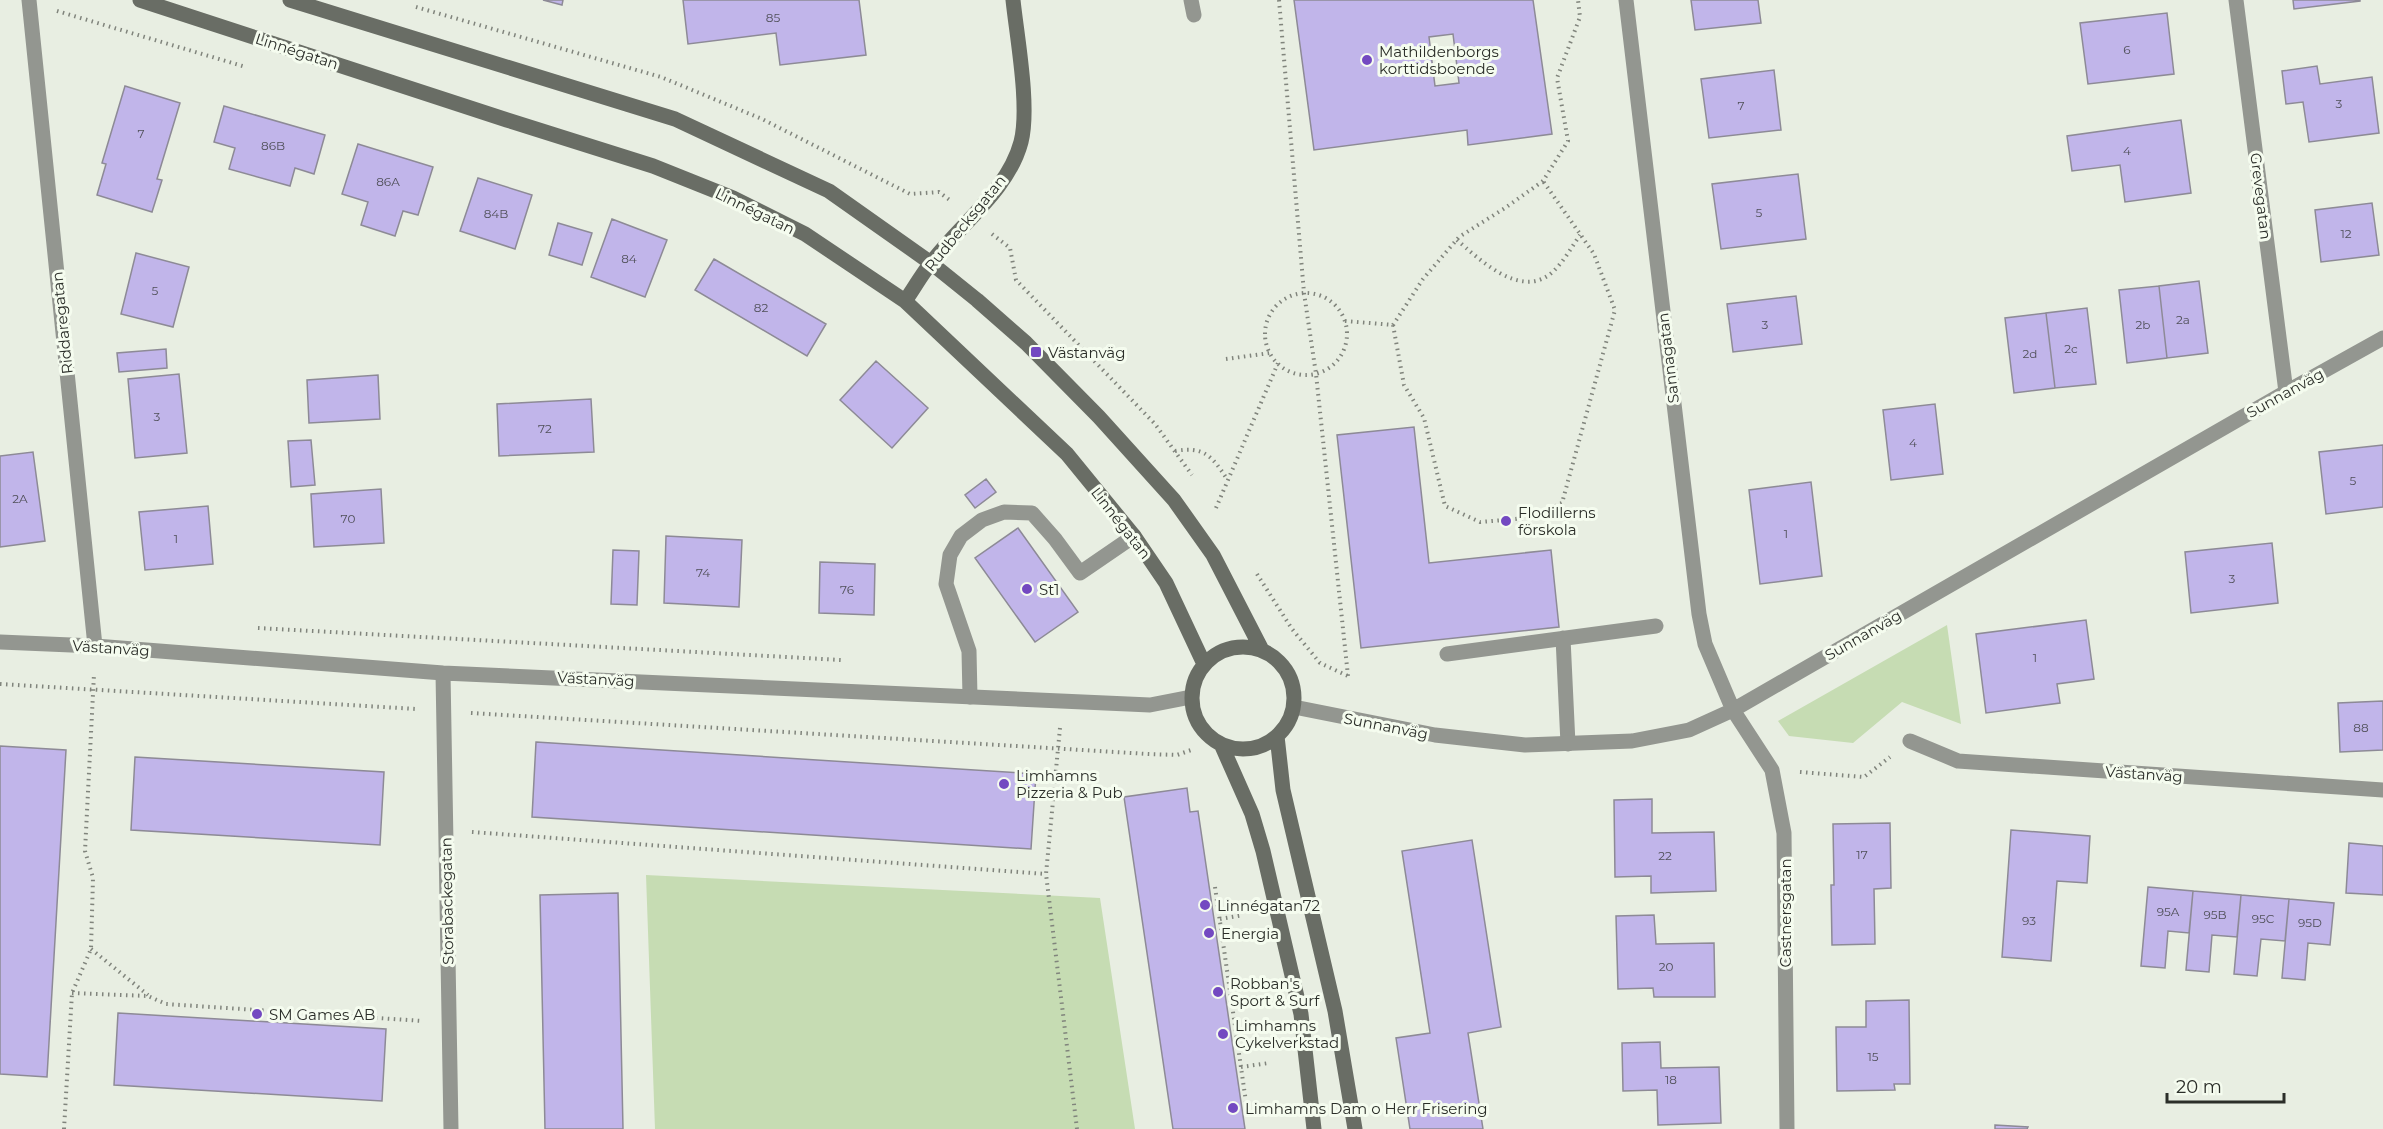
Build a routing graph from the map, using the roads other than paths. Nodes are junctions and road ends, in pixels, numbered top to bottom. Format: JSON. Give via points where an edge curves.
{"nodes":[{"id":1,"x":29,"y":0,"type":"edge"},
{"id":2,"x":140,"y":0,"type":"edge"},
{"id":3,"x":290,"y":0,"type":"edge"},
{"id":4,"x":1013,"y":0,"type":"edge"},
{"id":5,"x":1626,"y":0,"type":"edge"},
{"id":6,"x":2236,"y":0,"type":"edge"},
{"id":7,"x":931,"y":262,"type":"junction"},
{"id":8,"x":905,"y":301,"type":"junction"},
{"id":9,"x":2383,"y":338,"type":"edge"},
{"id":10,"x":2286,"y":392,"type":"junction"},
{"id":11,"x":1134,"y":536,"type":"junction"},
{"id":12,"x":1656,"y":626,"type":"dead end"},
{"id":13,"x":1563,"y":639,"type":"junction"},
{"id":14,"x":0,"y":642,"type":"edge"},
{"id":15,"x":95,"y":646,"type":"junction"},
{"id":16,"x":1262,"y":650,"type":"junction"},
{"id":17,"x":1448,"y":654,"type":"dead end"},
{"id":18,"x":1204,"y":664,"type":"junction"},
{"id":19,"x":443,"y":673,"type":"junction"},
{"id":20,"x":970,"y":697,"type":"junction"},
{"id":21,"x":1191,"y":697,"type":"junction"},
{"id":22,"x":1294,"y":707,"type":"junction"},
{"id":23,"x":1733,"y":710,"type":"junction"},
{"id":24,"x":1277,"y":736,"type":"junction"},
{"id":25,"x":1910,"y":741,"type":"road end"},
{"id":26,"x":1221,"y":744,"type":"junction"},
{"id":27,"x":1568,"y":744,"type":"junction"},
{"id":28,"x":2383,"y":790,"type":"edge"},
{"id":29,"x":451,"y":1129,"type":"edge"},
{"id":30,"x":1314,"y":1129,"type":"edge"},
{"id":31,"x":1355,"y":1129,"type":"edge"},
{"id":32,"x":1787,"y":1129,"type":"edge"}],
"edges":[{"from":1,"to":15,"type":"street","name":"Riddaregatan"},
{"from":2,"to":8,"type":"street","name":"Linnégatan","via":[[653,166],[733,198],[805,234]]},
{"from":3,"to":7,"type":"street","via":[[675,119],[829,191]]},
{"from":4,"to":7,"type":"street","name":"Rudbecksgatan","via":[[1024,116],[1021,143],[1006,174],[986,201]]},
{"from":5,"to":23,"type":"street","name":"Sannagatan","via":[[1699,614],[1705,644]]},
{"from":6,"to":10,"type":"street","name":"Grevegatan"},
{"from":7,"to":8,"type":"street","name":"Rudbecksgatan"},
{"from":7,"to":16,"type":"street","via":[[1036,352],[1174,500],[1213,555]]},
{"from":8,"to":11,"type":"street","name":"Linnégatan","via":[[1067,454]]},
{"from":9,"to":10,"type":"street","name":"Sunnanväg"},
{"from":10,"to":23,"type":"street","name":"Sunnanväg"},
{"from":11,"to":18,"type":"street","name":"Linnégatan","via":[[1171,592]]},
{"from":11,"to":20,"type":"street","via":[[1080,573],[1032,513],[1004,512],[982,520],[961,536],[950,555],[946,584],[969,651]]},
{"from":12,"to":13,"type":"street"},
{"from":13,"to":17,"type":"street"},
{"from":13,"to":27,"type":"street"},
{"from":14,"to":15,"type":"street","name":"Västanväg"},
{"from":15,"to":19,"type":"street","name":"Västanväg"},
{"from":16,"to":18,"type":"street","via":[[1233,647]]},
{"from":16,"to":22,"type":"street","via":[[1281,663],[1292,681]]},
{"from":18,"to":21,"type":"street"},
{"from":19,"to":20,"type":"street","name":"Västanväg"},
{"from":19,"to":29,"type":"street","name":"Storabackegatan"},
{"from":20,"to":21,"type":"street","name":"Västanväg","via":[[1150,705]]},
{"from":21,"to":26,"type":"street","via":[[1200,725]]},
{"from":22,"to":24,"type":"street"},
{"from":22,"to":27,"type":"street","name":"Sunnanväg","via":[[1435,735],[1526,745]]},
{"from":23,"to":27,"type":"street","name":"Sunnanväg","via":[[1689,730],[1632,741]]},
{"from":23,"to":32,"type":"street","name":"Castnersgatan","via":[[1772,770],[1784,833]]},
{"from":24,"to":26,"type":"street","via":[[1261,746],[1239,749]]},
{"from":24,"to":31,"type":"street","via":[[1283,790],[1335,1011]]},
{"from":25,"to":28,"type":"street","name":"Västanväg","via":[[1958,761]]},
{"from":26,"to":30,"type":"street","via":[[1252,814],[1271,882],[1301,1014]]}]}
